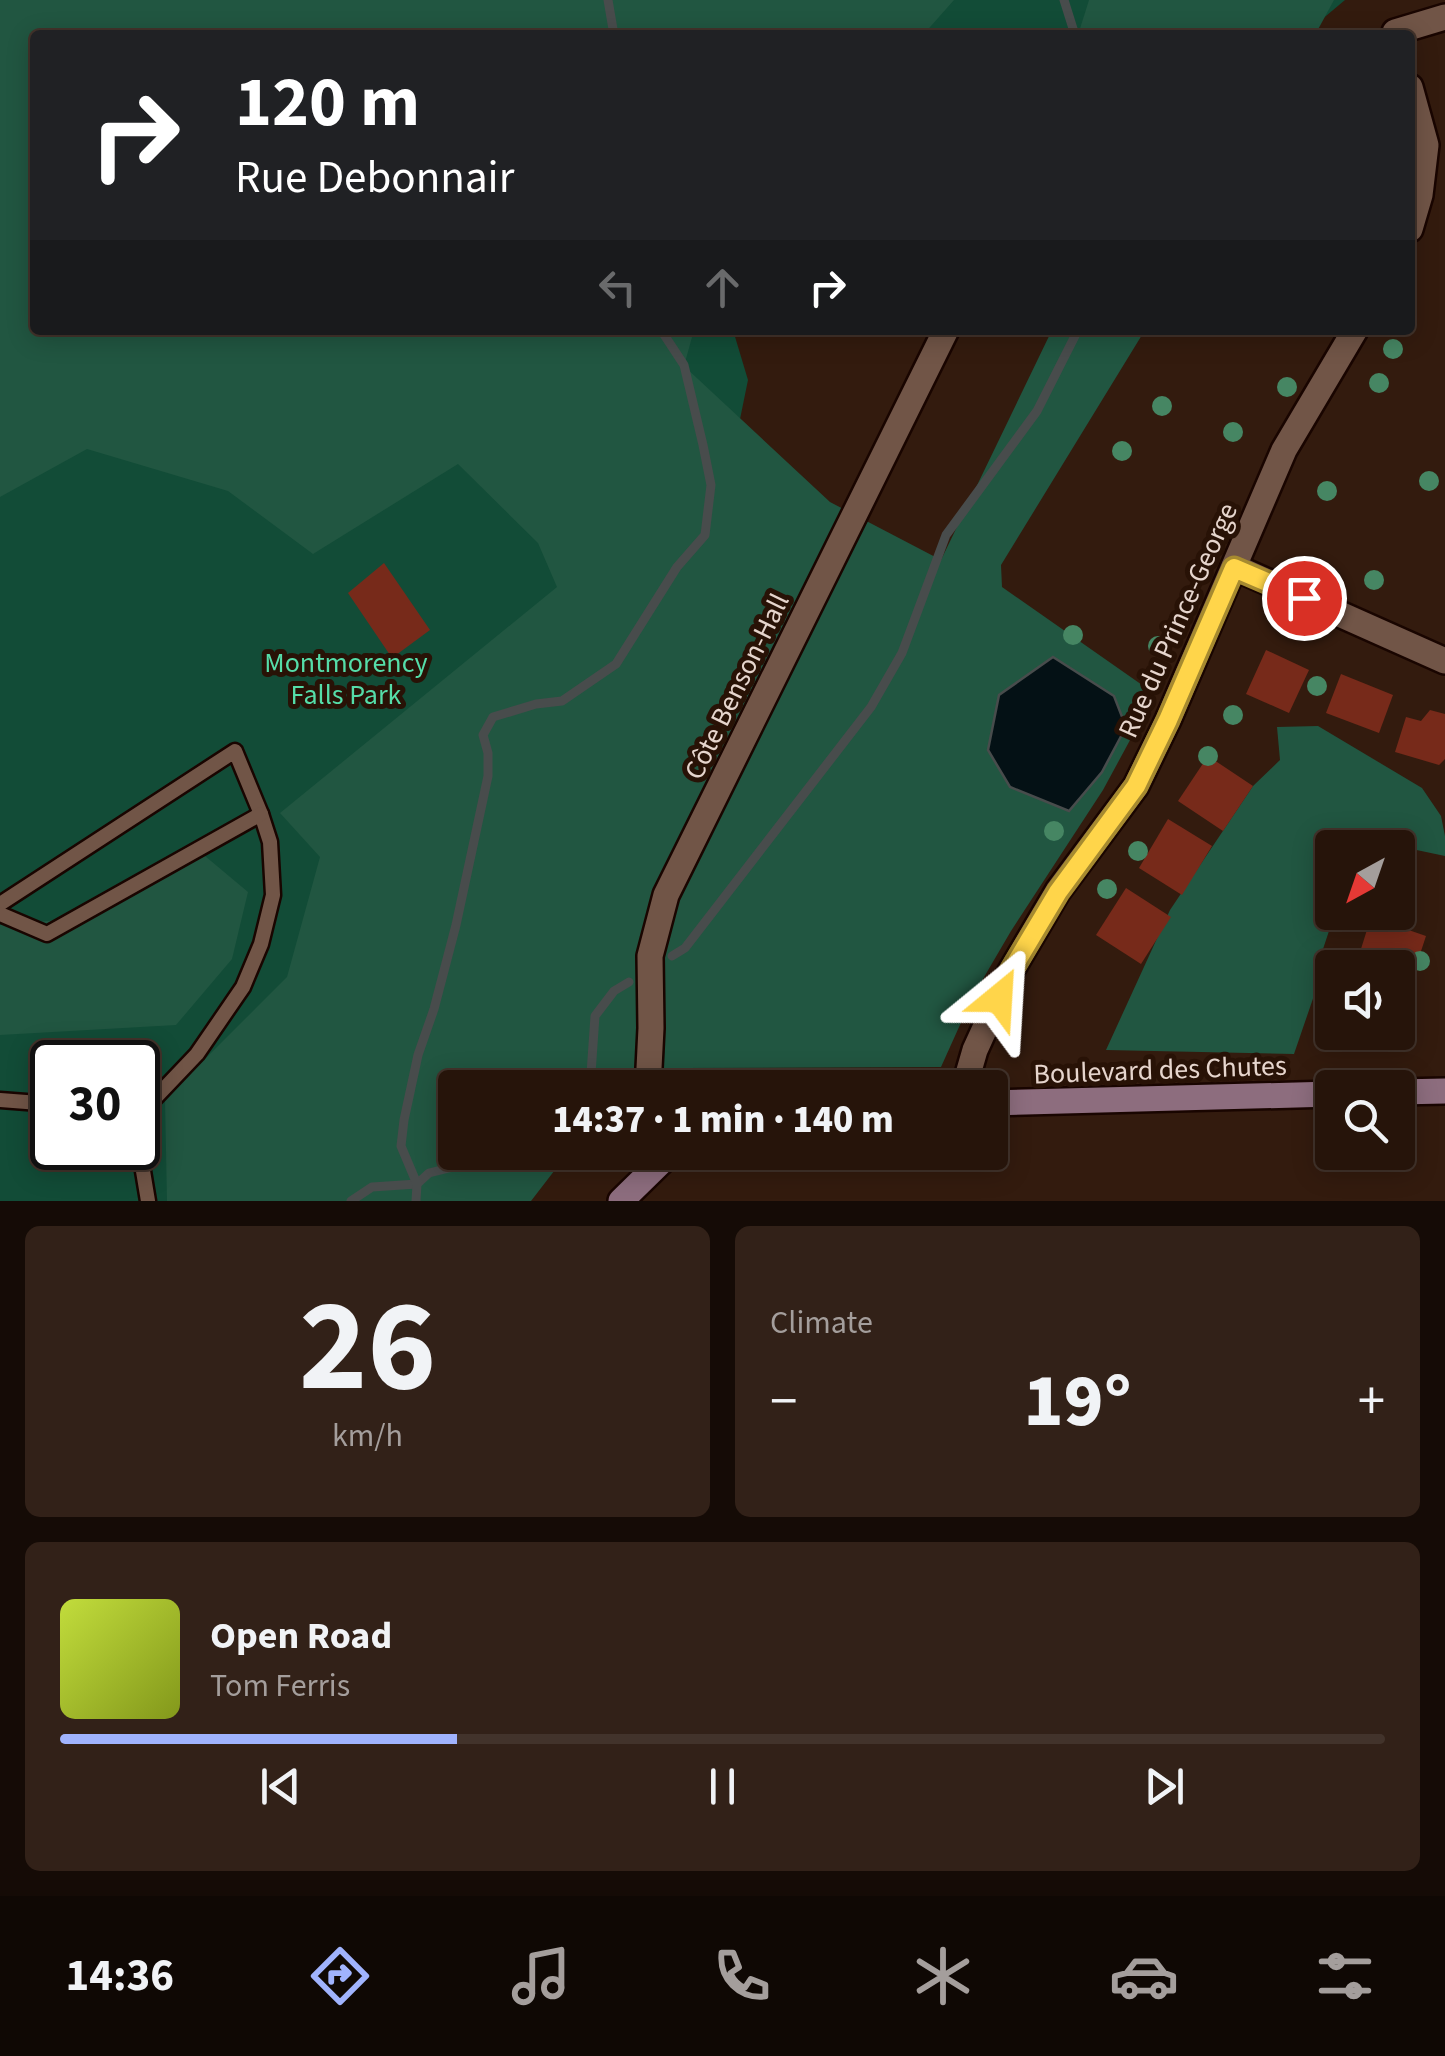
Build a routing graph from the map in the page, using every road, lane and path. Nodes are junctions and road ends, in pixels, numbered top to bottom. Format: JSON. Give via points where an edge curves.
{"nodes":[{"id":1,"x":1445,"y":17,"type":"edge"},
{"id":2,"x":1405,"y":30,"type":"edge"},
{"id":3,"x":1415,"y":105,"type":"edge"},
{"id":4,"x":1415,"y":212,"type":"edge"},
{"id":5,"x":944,"y":335,"type":"edge"},
{"id":6,"x":1352,"y":335,"type":"edge"},
{"id":7,"x":1234,"y":568,"type":"junction"},
{"id":8,"x":1445,"y":661,"type":"edge"},
{"id":9,"x":262,"y":814,"type":"junction"},
{"id":10,"x":0,"y":904,"type":"edge"},
{"id":11,"x":0,"y":914,"type":"edge"},
{"id":12,"x":650,"y":1070,"type":"edge"},
{"id":13,"x":970,"y":1070,"type":"edge"},
{"id":14,"x":1445,"y":1091,"type":"edge"},
{"id":15,"x":1415,"y":1092,"type":"edge"},
{"id":16,"x":160,"y":1093,"type":"edge"},
{"id":17,"x":1315,"y":1094,"type":"edge"},
{"id":18,"x":0,"y":1100,"type":"edge"},
{"id":19,"x":30,"y":1102,"type":"edge"},
{"id":20,"x":1008,"y":1103,"type":"edge"},
{"id":21,"x":143,"y":1170,"type":"edge"},
{"id":22,"x":653,"y":1170,"type":"edge"},
{"id":23,"x":148,"y":1201,"type":"edge"},
{"id":24,"x":621,"y":1201,"type":"edge"}],
"edges":[{"from":1,"to":2,"type":"street"},
{"from":3,"to":4,"type":"street","via":[[1426,146]]},
{"from":5,"to":12,"type":"street","name":"Côte Benson-Hall","via":[[666,894],[650,956]]},
{"from":6,"to":7,"type":"street","name":"Rue du Prince-George","via":[[1284,450]]},
{"from":7,"to":8,"type":"street"},
{"from":7,"to":13,"type":"street","name":"Rue du Prince-George","via":[[1136,786],[1058,892],[1011,971]]},
{"from":9,"to":10,"type":"lane","via":[[235,751]]},
{"from":9,"to":11,"type":"lane","via":[[47,934]]},
{"from":9,"to":16,"type":"lane","via":[[273,895],[261,944],[244,987],[198,1054]]},
{"from":14,"to":15,"type":"street"},
{"from":17,"to":20,"type":"street","name":"Boulevard des Chutes"},
{"from":18,"to":19,"type":"lane"},
{"from":21,"to":23,"type":"lane"},
{"from":22,"to":24,"type":"street"}]}
